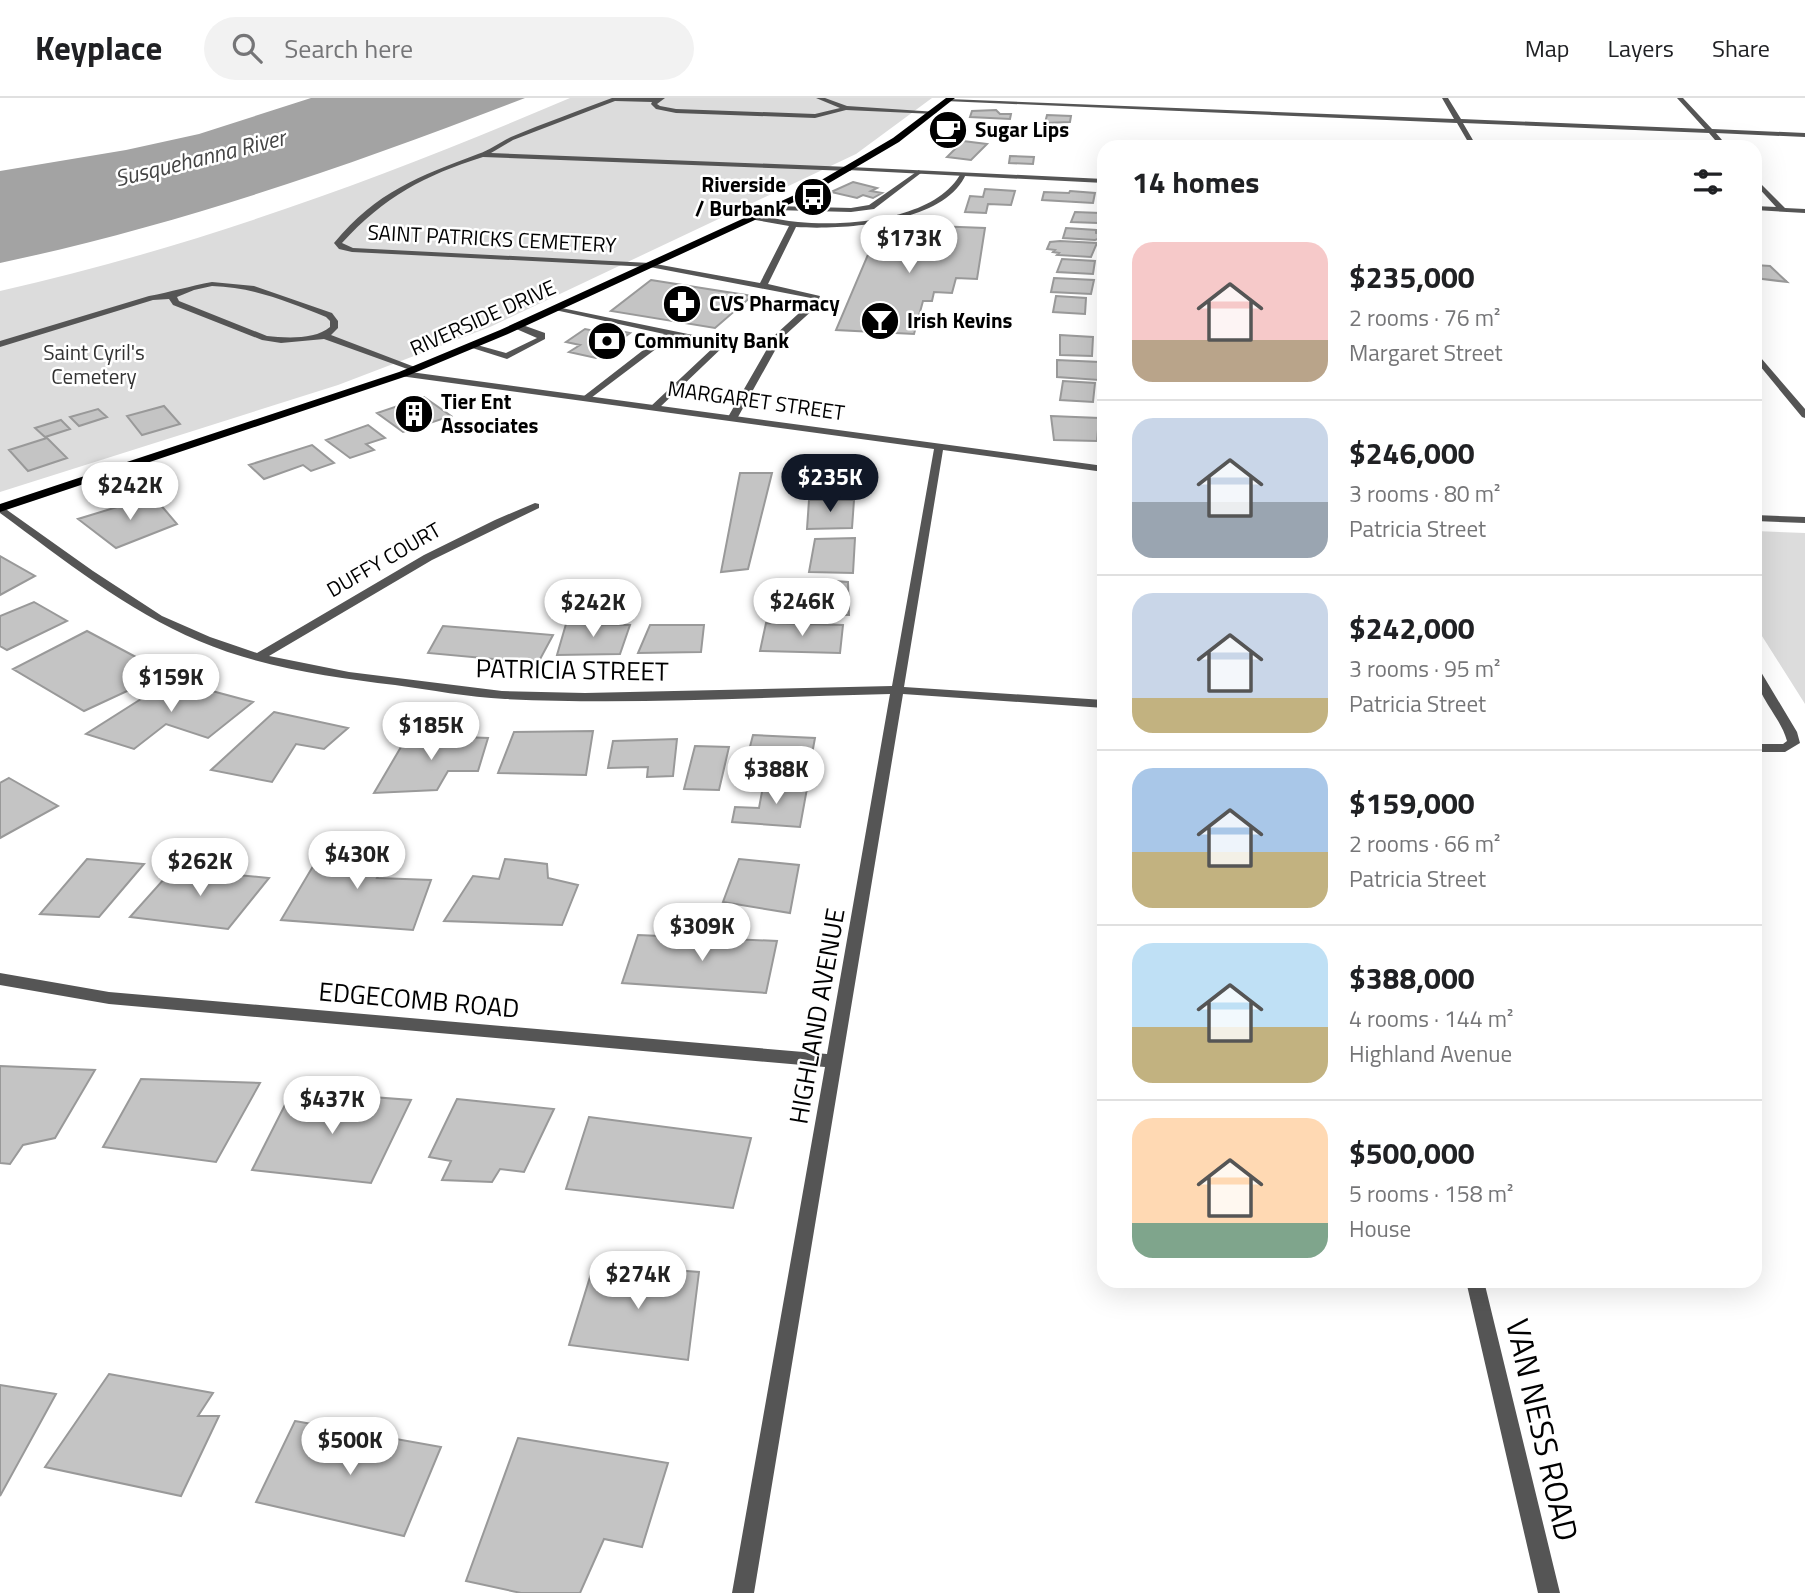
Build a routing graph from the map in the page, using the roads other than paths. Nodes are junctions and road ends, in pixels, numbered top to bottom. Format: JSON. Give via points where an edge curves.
{"nodes":[{"id":1,"x":616,"y":98,"type":"edge"},
{"id":2,"x":819,"y":98,"type":"edge"},
{"id":3,"x":1445,"y":98,"type":"edge"},
{"id":4,"x":1680,"y":98,"type":"edge"},
{"id":5,"x":659,"y":99,"type":"edge"},
{"id":6,"x":950,"y":99,"type":"edge"},
{"id":7,"x":846,"y":108,"type":"junction"},
{"id":8,"x":934,"y":112,"type":"junction"},
{"id":9,"x":1459,"y":121,"type":"junction"},
{"id":10,"x":1711,"y":131,"type":"junction"},
{"id":11,"x":1805,"y":135,"type":"edge"},
{"id":12,"x":1470,"y":140,"type":"edge"},
{"id":13,"x":1719,"y":140,"type":"edge"},
{"id":14,"x":483,"y":155,"type":"junction"},
{"id":15,"x":850,"y":169,"type":"junction"},
{"id":16,"x":919,"y":172,"type":"junction"},
{"id":17,"x":963,"y":174,"type":"junction"},
{"id":18,"x":1097,"y":181,"type":"edge"},
{"id":19,"x":1762,"y":188,"type":"edge"},
{"id":20,"x":774,"y":208,"type":"junction"},
{"id":21,"x":1762,"y":208,"type":"edge"},
{"id":22,"x":1782,"y":209,"type":"junction"},
{"id":23,"x":1805,"y":211,"type":"edge"},
{"id":24,"x":753,"y":218,"type":"junction"},
{"id":25,"x":793,"y":225,"type":"junction"},
{"id":26,"x":650,"y":265,"type":"junction"},
{"id":27,"x":763,"y":286,"type":"junction"},
{"id":28,"x":172,"y":296,"type":"junction"},
{"id":29,"x":555,"y":308,"type":"junction"},
{"id":30,"x":517,"y":326,"type":"junction"},
{"id":31,"x":671,"y":333,"type":"junction"},
{"id":32,"x":325,"y":336,"type":"junction"},
{"id":33,"x":0,"y":344,"type":"edge"},
{"id":34,"x":470,"y":346,"type":"junction"},
{"id":35,"x":1762,"y":363,"type":"edge"},
{"id":36,"x":416,"y":369,"type":"junction"},
{"id":37,"x":403,"y":374,"type":"junction"},
{"id":38,"x":587,"y":398,"type":"junction"},
{"id":39,"x":655,"y":407,"type":"junction"},
{"id":40,"x":1805,"y":415,"type":"edge"},
{"id":41,"x":733,"y":417,"type":"junction"},
{"id":42,"x":939,"y":446,"type":"junction"},
{"id":43,"x":1097,"y":467,"type":"edge"},
{"id":44,"x":535,"y":506,"type":"dead end"},
{"id":45,"x":0,"y":508,"type":"edge"},
{"id":46,"x":1762,"y":518,"type":"edge"},
{"id":47,"x":1805,"y":520,"type":"edge"},
{"id":48,"x":258,"y":657,"type":"junction"},
{"id":49,"x":1762,"y":684,"type":"edge"},
{"id":50,"x":898,"y":690,"type":"junction"},
{"id":51,"x":1097,"y":704,"type":"edge"},
{"id":52,"x":1762,"y":748,"type":"edge"},
{"id":53,"x":0,"y":979,"type":"edge"},
{"id":54,"x":834,"y":1061,"type":"junction"},
{"id":55,"x":1477,"y":1288,"type":"edge"},
{"id":56,"x":743,"y":1593,"type":"edge"},
{"id":57,"x":1549,"y":1593,"type":"edge"}],
"edges":[{"from":1,"to":5,"type":"street","name":"SAINT PATRICKS CEMETERY"},
{"from":1,"to":14,"type":"street","name":"SAINT PATRICKS CEMETERY","via":[[511,139]]},
{"from":2,"to":7,"type":"street","name":"SAINT PATRICKS CEMETERY"},
{"from":3,"to":9,"type":"street"},
{"from":4,"to":10,"type":"street"},
{"from":5,"to":7,"type":"street","name":"SAINT PATRICKS CEMETERY","via":[[654,104],[658,108],[676,111],[815,116]]},
{"from":6,"to":8,"type":"main road","name":"RIVERSIDE DRIVE"},
{"from":6,"to":9,"type":"street"},
{"from":7,"to":8,"type":"street","name":"SAINT PATRICKS CEMETERY"},
{"from":8,"to":15,"type":"main road","name":"RIVERSIDE DRIVE"},
{"from":9,"to":10,"type":"street"},
{"from":9,"to":12,"type":"street"},
{"from":10,"to":11,"type":"street"},
{"from":10,"to":13,"type":"street"},
{"from":14,"to":15,"type":"street","name":"SAINT PATRICKS CEMETERY"},
{"from":14,"to":26,"type":"street","name":"SAINT PATRICKS CEMETERY","via":[[402,187],[338,243],[352,250]]},
{"from":15,"to":16,"type":"street","name":"SAINT PATRICKS CEMETERY"},
{"from":15,"to":20,"type":"main road","name":"RIVERSIDE DRIVE"},
{"from":16,"to":17,"type":"street","name":"SAINT PATRICKS CEMETERY"},
{"from":16,"to":20,"type":"street","via":[[871,207]]},
{"from":17,"to":18,"type":"street","name":"SAINT PATRICKS CEMETERY"},
{"from":17,"to":25,"type":"street","via":[[959,187],[899,217],[845,227]]},
{"from":19,"to":22,"type":"street"},
{"from":20,"to":24,"type":"main road","name":"RIVERSIDE DRIVE"},
{"from":21,"to":22,"type":"street"},
{"from":22,"to":23,"type":"street"},
{"from":24,"to":25,"type":"street"},
{"from":24,"to":26,"type":"main road","name":"RIVERSIDE DRIVE"},
{"from":25,"to":27,"type":"street"},
{"from":26,"to":27,"type":"street"},
{"from":26,"to":29,"type":"main road","name":"RIVERSIDE DRIVE"},
{"from":27,"to":41,"type":"street","via":[[816,296],[813,305],[779,337]]},
{"from":28,"to":32,"type":"street","via":[[176,303],[265,338]]},
{"from":28,"to":32,"type":"street","via":[[207,283],[239,283],[329,315],[334,328]]},
{"from":28,"to":33,"type":"street"},
{"from":29,"to":30,"type":"main road","name":"RIVERSIDE DRIVE"},
{"from":29,"to":31,"type":"street"},
{"from":30,"to":34,"type":"main road","name":"RIVERSIDE DRIVE"},
{"from":30,"to":34,"type":"street","via":[[541,338],[507,356]]},
{"from":31,"to":38,"type":"street"},
{"from":31,"to":39,"type":"street","via":[[722,344]]},
{"from":32,"to":36,"type":"street"},
{"from":34,"to":36,"type":"main road","name":"RIVERSIDE DRIVE"},
{"from":35,"to":40,"type":"street"},
{"from":36,"to":37,"type":"main road","name":"RIVERSIDE DRIVE"},
{"from":37,"to":38,"type":"street","name":"MARGARET STREET"},
{"from":37,"to":45,"type":"main road","name":"RIVERSIDE DRIVE"},
{"from":38,"to":39,"type":"street","name":"MARGARET STREET"},
{"from":39,"to":41,"type":"street","name":"MARGARET STREET"},
{"from":41,"to":42,"type":"street","name":"MARGARET STREET"},
{"from":42,"to":43,"type":"street","name":"MARGARET STREET"},
{"from":42,"to":50,"type":"street","name":"HIGHLAND AVENUE"},
{"from":44,"to":48,"type":"street","name":"DUFFY COURT","via":[[418,561]]},
{"from":45,"to":48,"type":"street","name":"PATRICIA STREET","via":[[158,618]]},
{"from":46,"to":47,"type":"street"},
{"from":48,"to":50,"type":"street","name":"PATRICIA STREET","via":[[397,684],[502,695]]},
{"from":49,"to":52,"type":"street","via":[[1794,743],[1785,748]]},
{"from":50,"to":51,"type":"street","name":"PATRICIA STREET"},
{"from":50,"to":54,"type":"street","name":"HIGHLAND AVENUE"},
{"from":53,"to":54,"type":"street","name":"EDGECOMB ROAD","via":[[109,998]]},
{"from":54,"to":56,"type":"street","name":"HIGHLAND AVENUE"},
{"from":55,"to":57,"type":"street","name":"VAN NESS ROAD"}]}
